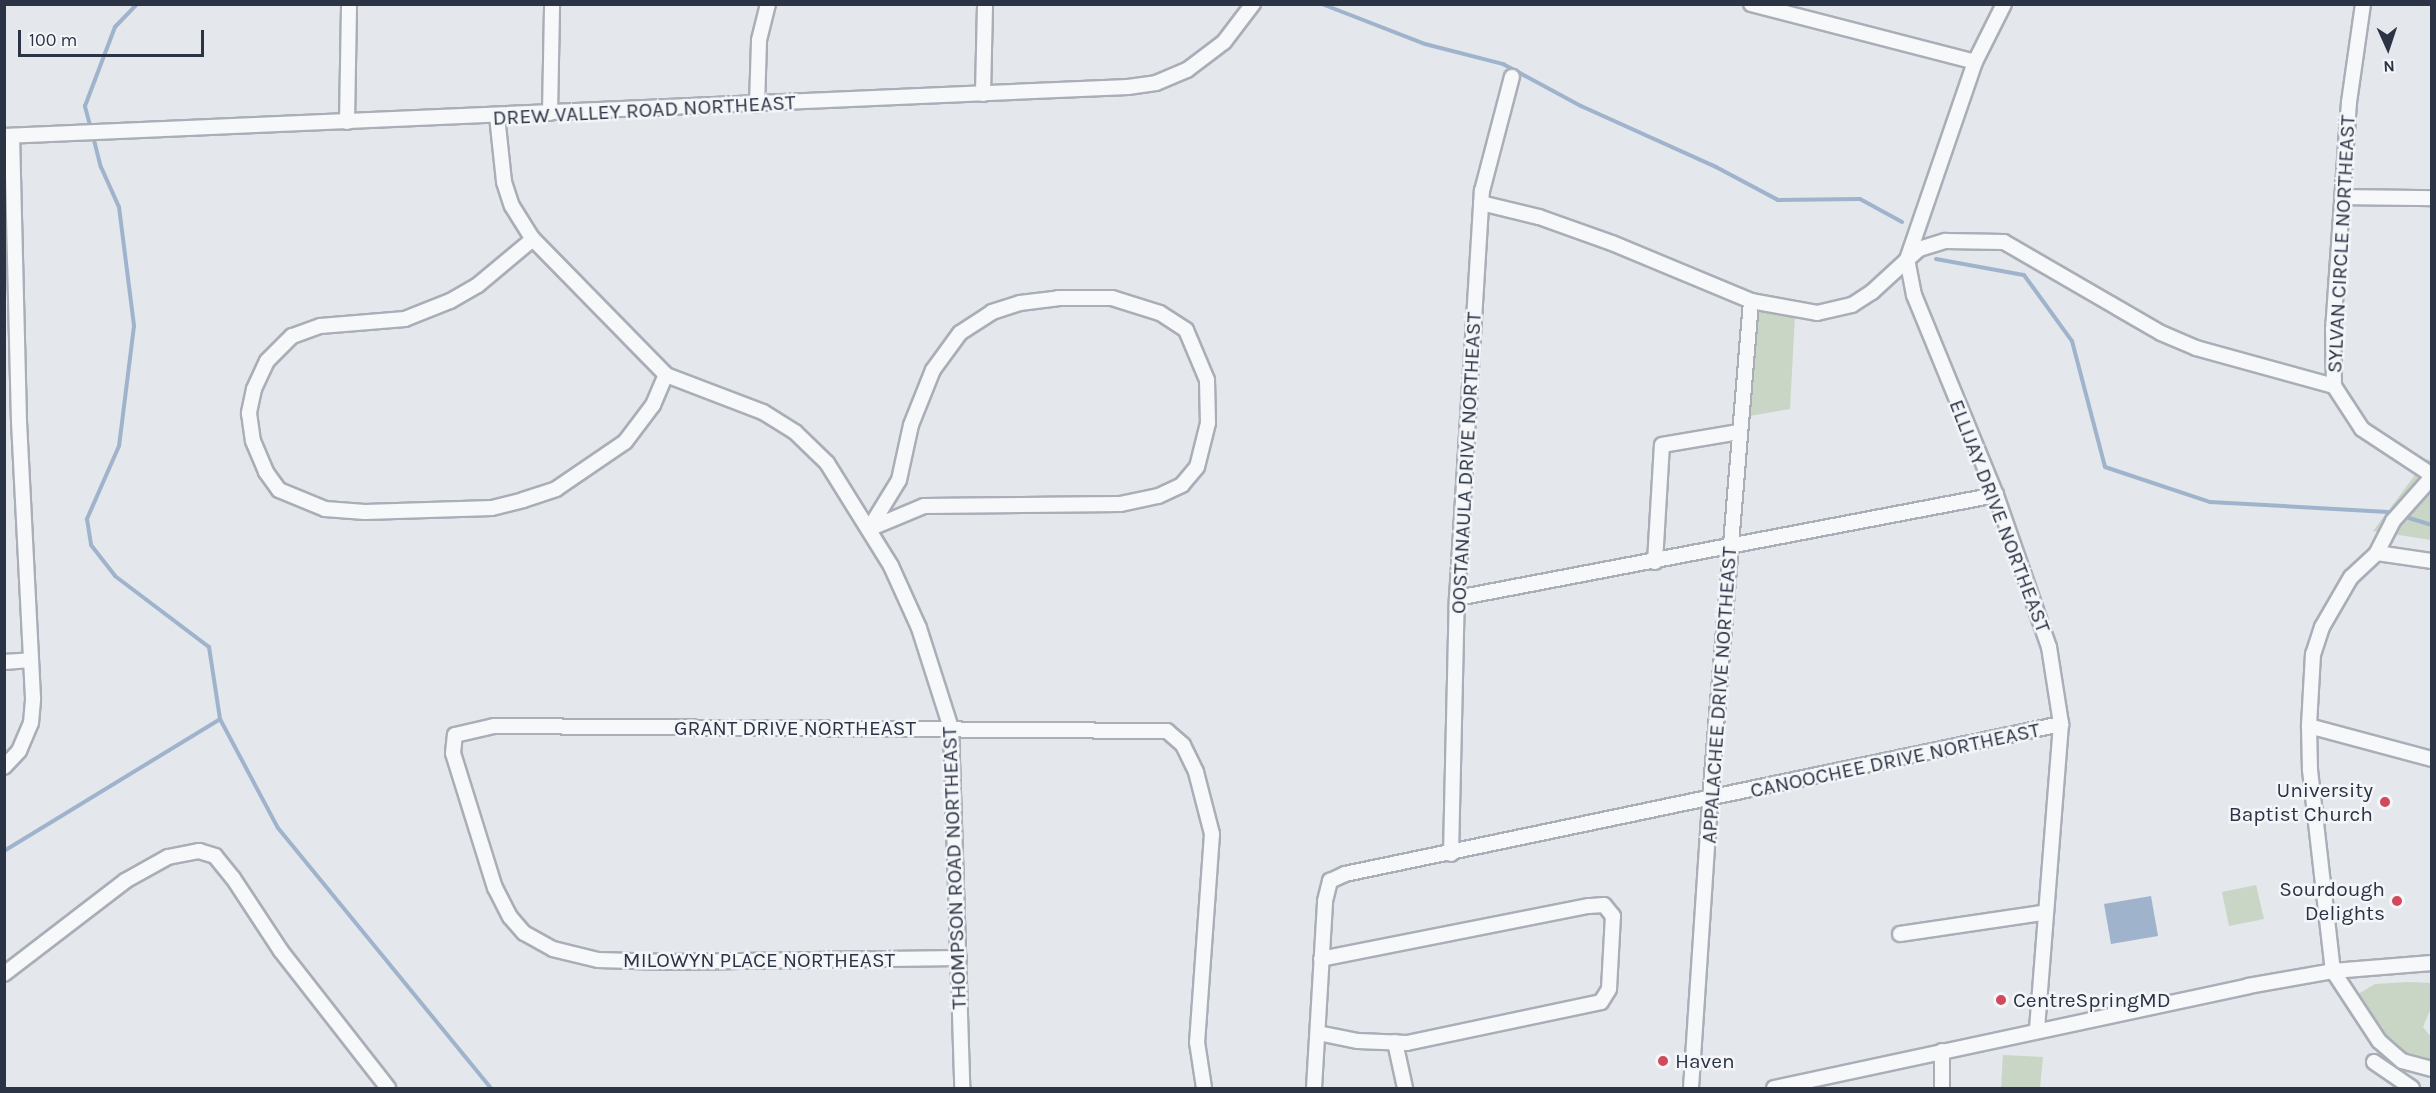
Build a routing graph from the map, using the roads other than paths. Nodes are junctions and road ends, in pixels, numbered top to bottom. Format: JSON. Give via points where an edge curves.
{"nodes":[{"id":1,"x":349,"y":4,"type":"edge"},
{"id":2,"x":552,"y":4,"type":"edge"},
{"id":3,"x":768,"y":4,"type":"edge"},
{"id":4,"x":985,"y":4,"type":"edge"},
{"id":5,"x":1253,"y":4,"type":"edge"},
{"id":6,"x":1751,"y":4,"type":"edge"},
{"id":7,"x":2004,"y":4,"type":"edge"},
{"id":8,"x":2363,"y":4,"type":"edge"},
{"id":9,"x":1975,"y":62,"type":"junction"},
{"id":10,"x":1512,"y":77,"type":"dead end"},
{"id":11,"x":983,"y":94,"type":"junction"},
{"id":12,"x":757,"y":105,"type":"junction"},
{"id":13,"x":550,"y":113,"type":"junction"},
{"id":14,"x":497,"y":116,"type":"junction"},
{"id":15,"x":347,"y":122,"type":"junction"},
{"id":16,"x":8,"y":136,"type":"edge"},
{"id":17,"x":2344,"y":197,"type":"junction"},
{"id":18,"x":2432,"y":198,"type":"edge"},
{"id":19,"x":1481,"y":203,"type":"junction"},
{"id":20,"x":533,"y":239,"type":"junction"},
{"id":21,"x":1907,"y":259,"type":"junction"},
{"id":22,"x":1751,"y":301,"type":"junction"},
{"id":23,"x":666,"y":375,"type":"junction"},
{"id":24,"x":2334,"y":386,"type":"junction"},
{"id":25,"x":4,"y":421,"type":"edge"},
{"id":26,"x":19,"y":421,"type":"junction"},
{"id":27,"x":1739,"y":432,"type":"junction"},
{"id":28,"x":2432,"y":476,"type":"edge"},
{"id":29,"x":1996,"y":495,"type":"junction"},
{"id":30,"x":869,"y":529,"type":"junction"},
{"id":31,"x":1730,"y":548,"type":"junction"},
{"id":32,"x":2377,"y":553,"type":"junction"},
{"id":33,"x":2432,"y":561,"type":"edge"},
{"id":34,"x":1655,"y":562,"type":"junction"},
{"id":35,"x":1457,"y":598,"type":"junction"},
{"id":36,"x":31,"y":660,"type":"junction"},
{"id":37,"x":4,"y":662,"type":"edge"},
{"id":38,"x":2061,"y":724,"type":"junction"},
{"id":39,"x":2309,"y":726,"type":"junction"},
{"id":40,"x":951,"y":728,"type":"junction"},
{"id":41,"x":2432,"y":759,"type":"edge"},
{"id":42,"x":4,"y":767,"type":"edge"},
{"id":43,"x":1710,"y":800,"type":"junction"},
{"id":44,"x":1451,"y":854,"type":"junction"},
{"id":45,"x":2043,"y":913,"type":"junction"},
{"id":46,"x":1900,"y":934,"type":"dead end"},
{"id":47,"x":559,"y":951,"type":"joint"},
{"id":48,"x":959,"y":958,"type":"junction"},
{"id":49,"x":1321,"y":958,"type":"junction"},
{"id":50,"x":2432,"y":963,"type":"edge"},
{"id":51,"x":2333,"y":970,"type":"junction"},
{"id":52,"x":4,"y":974,"type":"edge"},
{"id":53,"x":2037,"y":1029,"type":"junction"},
{"id":54,"x":1318,"y":1033,"type":"junction"},
{"id":55,"x":1395,"y":1042,"type":"junction"},
{"id":56,"x":1942,"y":1051,"type":"junction"},
{"id":57,"x":2374,"y":1062,"type":"dead end"},
{"id":58,"x":2432,"y":1069,"type":"edge"},
{"id":59,"x":388,"y":1089,"type":"edge"},
{"id":60,"x":962,"y":1089,"type":"edge"},
{"id":61,"x":1204,"y":1089,"type":"edge"},
{"id":62,"x":1314,"y":1089,"type":"edge"},
{"id":63,"x":1405,"y":1089,"type":"edge"},
{"id":64,"x":1691,"y":1089,"type":"edge"},
{"id":65,"x":1774,"y":1089,"type":"edge"},
{"id":66,"x":1942,"y":1089,"type":"edge"},
{"id":67,"x":2412,"y":1089,"type":"edge"}],
"edges":[{"from":1,"to":15,"type":"street"},
{"from":2,"to":13,"type":"street"},
{"from":3,"to":12,"type":"street","via":[[759,40]]},
{"from":4,"to":11,"type":"street"},
{"from":5,"to":11,"type":"street","name":"DREW VALLEY ROAD NORTHEAST","via":[[1224,42],[1186,70],[1156,83]]},
{"from":6,"to":9,"type":"street"},
{"from":7,"to":9,"type":"street"},
{"from":8,"to":17,"type":"street","name":"SYLVAN CIRCLE NORTHEAST","via":[[2349,102]]},
{"from":9,"to":21,"type":"street"},
{"from":10,"to":19,"type":"street","name":"OOSTANAULA DRIVE NORTHEAST","via":[[1485,170]]},
{"from":11,"to":12,"type":"street","name":"DREW VALLEY ROAD NORTHEAST"},
{"from":12,"to":13,"type":"street","name":"DREW VALLEY ROAD NORTHEAST"},
{"from":13,"to":14,"type":"street","name":"DREW VALLEY ROAD NORTHEAST"},
{"from":14,"to":15,"type":"street","name":"DREW VALLEY ROAD NORTHEAST"},
{"from":14,"to":20,"type":"street","name":"THOMPSON ROAD NORTHEAST","via":[[504,182],[512,206]]},
{"from":15,"to":16,"type":"street","name":"DREW VALLEY ROAD NORTHEAST"},
{"from":16,"to":26,"type":"street"},
{"from":17,"to":18,"type":"street"},
{"from":17,"to":24,"type":"street","name":"SYLVAN CIRCLE NORTHEAST","via":[[2333,329]]},
{"from":19,"to":22,"type":"street","via":[[1539,217],[1612,243]]},
{"from":19,"to":35,"type":"street","name":"OOSTANAULA DRIVE NORTHEAST"},
{"from":20,"to":23,"type":"street","name":"THOMPSON ROAD NORTHEAST"},
{"from":20,"to":23,"type":"street","via":[[478,285],[450,301],[405,319],[320,326],[292,336],[267,361],[254,389],[249,413],[253,441],[266,472],[279,490],[325,509],[365,512],[492,508],[523,501],[556,489],[625,442],[653,405]]},
{"from":21,"to":22,"type":"street","via":[[1852,305],[1817,314]]},
{"from":21,"to":24,"type":"street","via":[[1919,249],[1946,242],[2004,242],[2161,333],[2196,348]]},
{"from":21,"to":29,"type":"street","name":"ELLIJAY DRIVE NORTHEAST","via":[[1914,295]]},
{"from":22,"to":27,"type":"street","name":"APPALACHEE DRIVE NORTHEAST"},
{"from":23,"to":30,"type":"street","name":"THOMPSON ROAD NORTHEAST","via":[[763,412],[795,432],[827,463]]},
{"from":24,"to":28,"type":"street","name":"SYLVAN CIRCLE NORTHEAST","via":[[2362,429]]},
{"from":25,"to":26,"type":"street"},
{"from":26,"to":36,"type":"street"},
{"from":27,"to":31,"type":"street","name":"APPALACHEE DRIVE NORTHEAST"},
{"from":27,"to":34,"type":"street","via":[[1662,445]]},
{"from":28,"to":32,"type":"street","via":[[2393,521]]},
{"from":29,"to":31,"type":"street"},
{"from":29,"to":38,"type":"street","name":"ELLIJAY DRIVE NORTHEAST","via":[[2037,602],[2049,647]]},
{"from":30,"to":30,"type":"street","via":[[924,506],[1120,504],[1158,496],[1182,485],[1197,467],[1208,423],[1207,380],[1186,330],[1160,313],[1112,298],[1020,303],[993,312],[960,333],[933,369],[911,425],[899,480]]},
{"from":30,"to":40,"type":"street","name":"THOMPSON ROAD NORTHEAST","via":[[919,628]]},
{"from":31,"to":34,"type":"street"},
{"from":31,"to":43,"type":"street","name":"APPALACHEE DRIVE NORTHEAST"},
{"from":32,"to":33,"type":"street"},
{"from":32,"to":39,"type":"street","via":[[2351,577],[2322,627],[2313,654]]},
{"from":34,"to":35,"type":"street"},
{"from":35,"to":44,"type":"street","name":"OOSTANAULA DRIVE NORTHEAST"},
{"from":36,"to":37,"type":"street"},
{"from":36,"to":42,"type":"street","via":[[31,723],[19,751]]},
{"from":38,"to":43,"type":"street","name":"CANOOCHEE DRIVE NORTHEAST"},
{"from":38,"to":45,"type":"street","name":"ELLIJAY DRIVE NORTHEAST"},
{"from":39,"to":41,"type":"street"},
{"from":39,"to":51,"type":"street","via":[[2310,770]]},
{"from":40,"to":47,"type":"street","name":"GRANT DRIVE NORTHEAST","via":[[520,726],[467,730],[455,735],[453,753],[495,888],[510,917],[524,933]]},
{"from":40,"to":48,"type":"street","name":"THOMPSON ROAD NORTHEAST"},
{"from":40,"to":61,"type":"street","name":"GRANT DRIVE NORTHEAST","via":[[1167,731],[1184,744],[1196,772],[1212,834],[1197,1042]]},
{"from":43,"to":44,"type":"street","name":"CANOOCHEE DRIVE NORTHEAST"},
{"from":43,"to":64,"type":"street","name":"APPALACHEE DRIVE NORTHEAST"},
{"from":44,"to":49,"type":"street","name":"CANOOCHEE DRIVE NORTHEAST","via":[[1330,881]]},
{"from":45,"to":46,"type":"street"},
{"from":45,"to":53,"type":"street","name":"ELLIJAY DRIVE NORTHEAST"},
{"from":47,"to":48,"type":"street","name":"MILOWYN PLACE NORTHEAST","via":[[598,960],[656,962]]},
{"from":48,"to":60,"type":"street","name":"THOMPSON ROAD NORTHEAST"},
{"from":49,"to":54,"type":"street"},
{"from":49,"to":55,"type":"street","via":[[1588,906],[1604,905],[1613,916],[1609,989],[1601,1002]]},
{"from":50,"to":51,"type":"street"},
{"from":51,"to":53,"type":"street"},
{"from":51,"to":58,"type":"street","via":[[2379,1041],[2402,1061]]},
{"from":52,"to":59,"type":"street","via":[[125,880],[168,857],[200,851],[215,856],[233,878],[280,951]]},
{"from":53,"to":56,"type":"street"},
{"from":54,"to":55,"type":"street"},
{"from":54,"to":62,"type":"street"},
{"from":55,"to":63,"type":"street"},
{"from":56,"to":65,"type":"street"},
{"from":56,"to":66,"type":"street"},
{"from":57,"to":67,"type":"street"}]}
